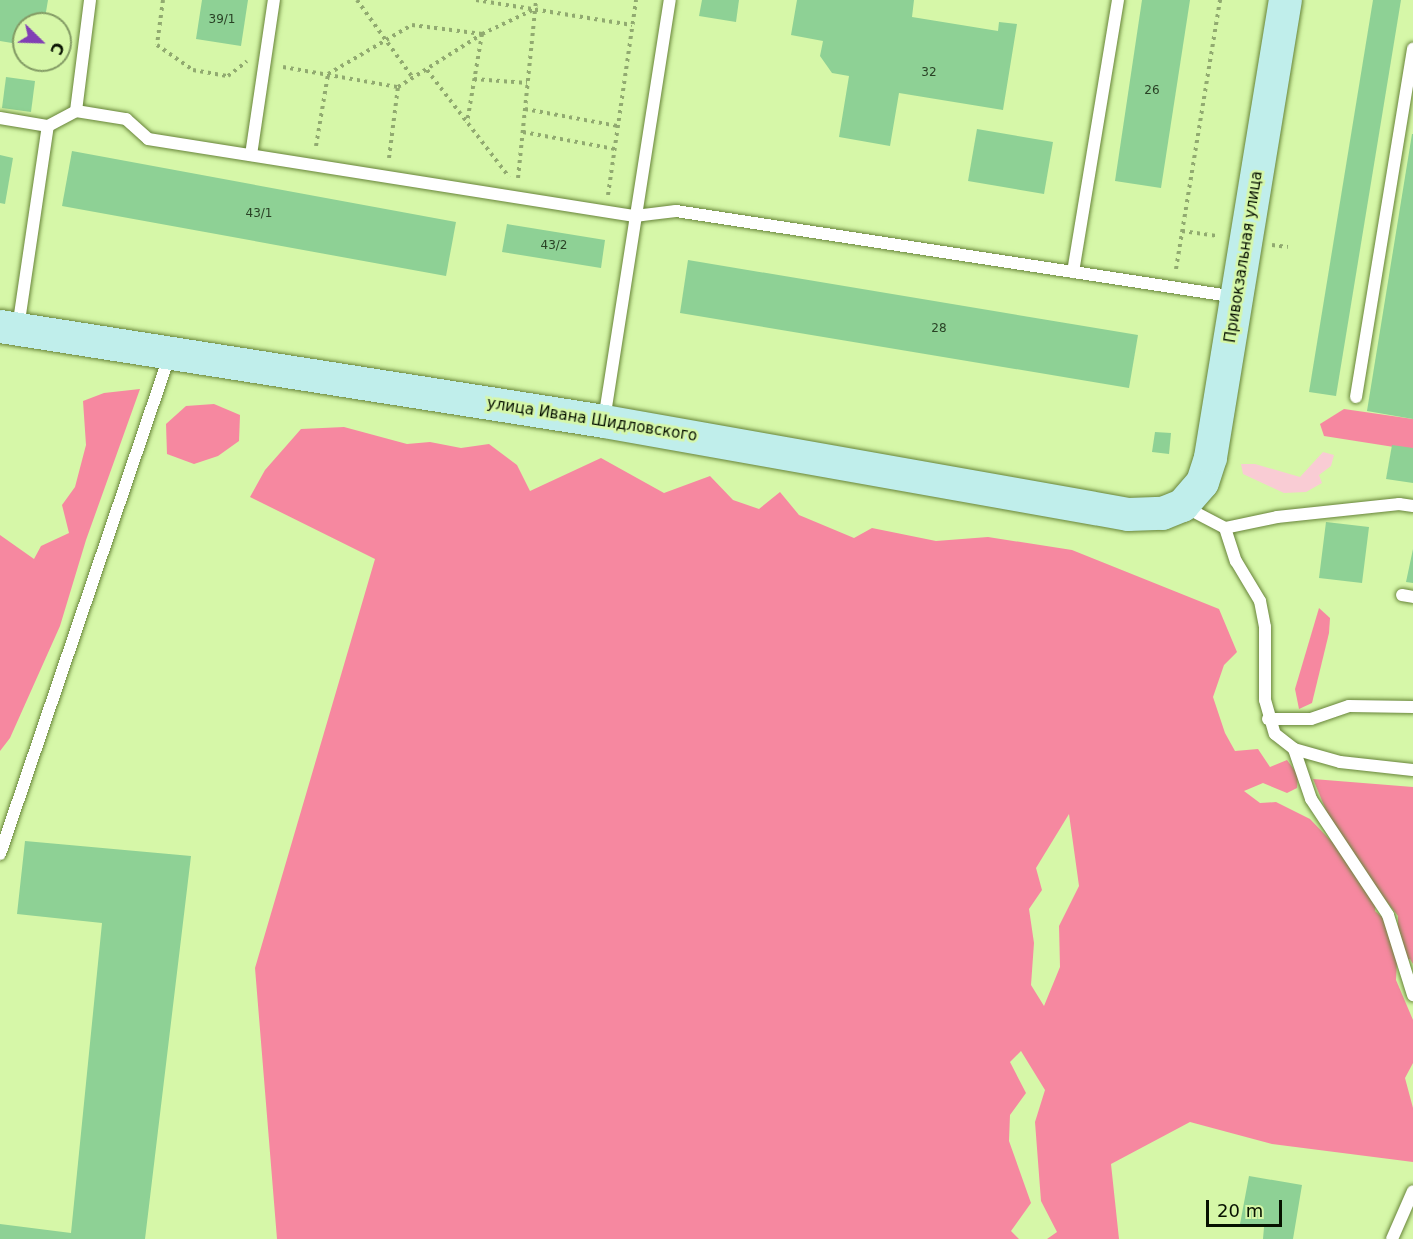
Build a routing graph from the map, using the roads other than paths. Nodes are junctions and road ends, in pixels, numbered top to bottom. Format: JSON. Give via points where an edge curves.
{"nodes":[{"id":1,"x":90,"y":0,"type":"edge"},
{"id":2,"x":274,"y":0,"type":"edge"},
{"id":3,"x":670,"y":0,"type":"edge"},
{"id":4,"x":1118,"y":0,"type":"edge"},
{"id":5,"x":1285,"y":0,"type":"edge"},
{"id":6,"x":1413,"y":49,"type":"edge"},
{"id":7,"x":76,"y":111,"type":"junction"},
{"id":8,"x":0,"y":118,"type":"edge"},
{"id":9,"x":48,"y":126,"type":"junction"},
{"id":10,"x":251,"y":155,"type":"junction"},
{"id":11,"x":636,"y":216,"type":"junction"},
{"id":12,"x":1073,"y":272,"type":"junction"},
{"id":13,"x":1237,"y":297,"type":"junction"},
{"id":14,"x":9,"y":328,"type":"edge"},
{"id":15,"x":170,"y":353,"type":"junction"},
{"id":16,"x":1356,"y":397,"type":"dead end"},
{"id":17,"x":604,"y":421,"type":"junction"},
{"id":18,"x":1182,"y":505,"type":"junction"},
{"id":19,"x":1413,"y":506,"type":"edge"},
{"id":20,"x":1225,"y":528,"type":"junction"},
{"id":21,"x":1413,"y":707,"type":"edge"},
{"id":22,"x":1268,"y":719,"type":"junction"},
{"id":23,"x":1294,"y":749,"type":"junction"},
{"id":24,"x":1413,"y":770,"type":"edge"},
{"id":25,"x":0,"y":854,"type":"edge"},
{"id":26,"x":1413,"y":995,"type":"edge"},
{"id":27,"x":1413,"y":1191,"type":"edge"},
{"id":28,"x":1392,"y":1239,"type":"edge"}],
"edges":[{"from":1,"to":7,"type":"lane"},
{"from":2,"to":10,"type":"lane"},
{"from":3,"to":11,"type":"lane"},
{"from":4,"to":12,"type":"lane"},
{"from":5,"to":13,"type":"street","name":"Привокзальная улица"},
{"from":6,"to":16,"type":"lane"},
{"from":7,"to":9,"type":"lane"},
{"from":7,"to":10,"type":"lane","via":[[126,119],[148,139]]},
{"from":8,"to":9,"type":"lane"},
{"from":9,"to":14,"type":"lane"},
{"from":10,"to":11,"type":"lane"},
{"from":11,"to":12,"type":"lane","via":[[676,211]]},
{"from":11,"to":17,"type":"lane"},
{"from":12,"to":13,"type":"lane"},
{"from":13,"to":18,"type":"street","name":"Привокзальная улица","via":[[1210,457],[1202,482]]},
{"from":14,"to":15,"type":"street","name":"улица Ивана Шидловского"},
{"from":15,"to":17,"type":"street","name":"улица Ивана Шидловского"},
{"from":15,"to":25,"type":"lane"},
{"from":17,"to":18,"type":"street","name":"улица Ивана Шидловского","via":[[1128,514],[1162,513]]},
{"from":18,"to":20,"type":"lane"},
{"from":19,"to":20,"type":"lane","via":[[1399,504],[1277,517]]},
{"from":20,"to":22,"type":"lane","via":[[1236,561],[1260,601],[1265,627]]},
{"from":21,"to":22,"type":"lane","via":[[1349,706],[1311,719]]},
{"from":22,"to":23,"type":"lane","via":[[1275,734]]},
{"from":23,"to":24,"type":"lane","via":[[1340,762]]},
{"from":23,"to":26,"type":"lane","via":[[1311,799],[1388,915]]},
{"from":27,"to":28,"type":"lane"}]}
